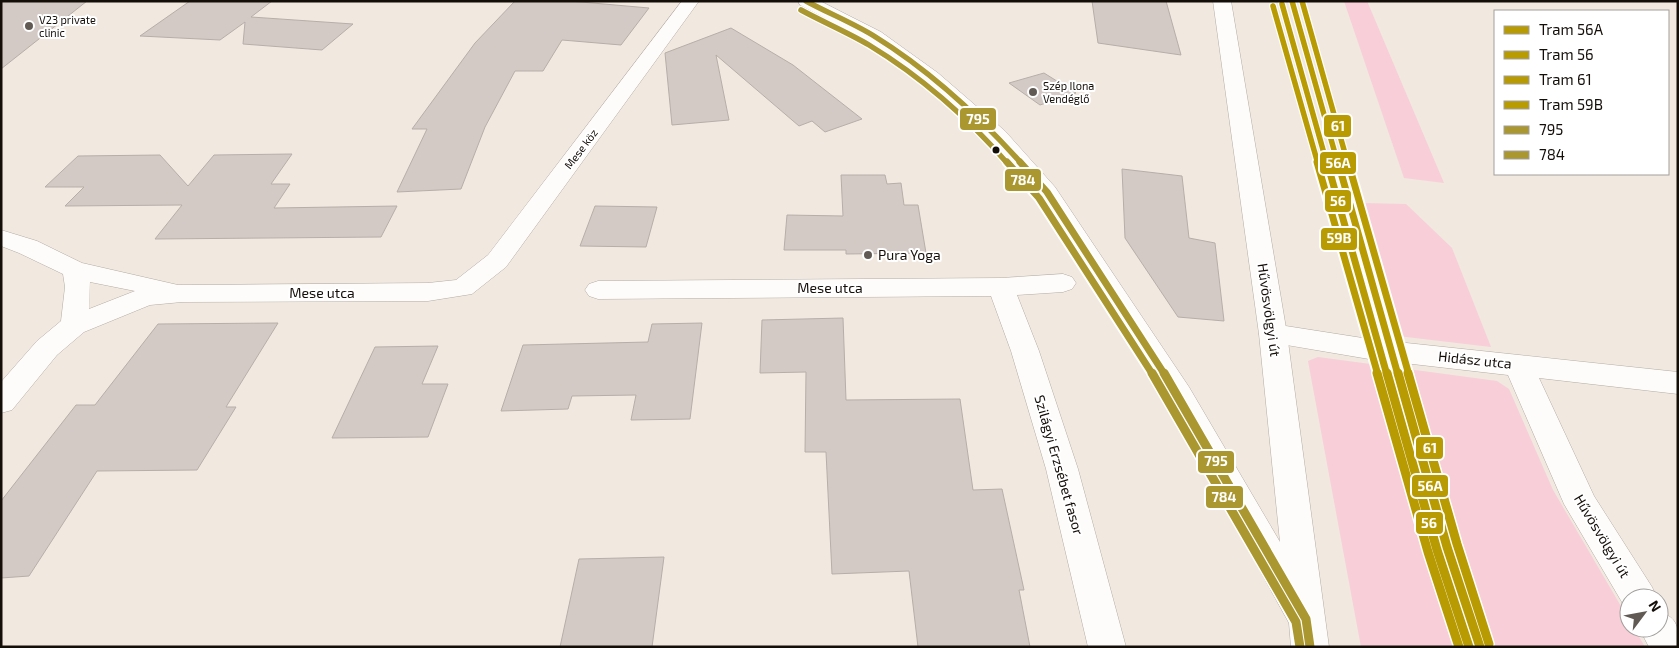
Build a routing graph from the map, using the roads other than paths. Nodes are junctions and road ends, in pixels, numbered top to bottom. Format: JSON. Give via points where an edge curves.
{"nodes":[{"id":1,"x":691,"y":1,"type":"edge"},
{"id":2,"x":806,"y":1,"type":"edge"},
{"id":3,"x":1222,"y":1,"type":"edge"},
{"id":4,"x":1,"y":238,"type":"edge"},
{"id":5,"x":75,"y":270,"type":"junction"},
{"id":6,"x":1063,"y":284,"type":"dead end"},
{"id":7,"x":1001,"y":286,"type":"junction"},
{"id":8,"x":463,"y":288,"type":"joint"},
{"id":9,"x":598,"y":290,"type":"dead end"},
{"id":10,"x":182,"y":293,"type":"junction"},
{"id":11,"x":74,"y":325,"type":"junction"},
{"id":12,"x":1273,"y":334,"type":"junction"},
{"id":13,"x":1518,"y":364,"type":"junction"},
{"id":14,"x":1678,"y":383,"type":"edge"},
{"id":15,"x":1,"y":402,"type":"edge"},
{"id":16,"x":1633,"y":588,"type":"edge"},
{"id":17,"x":1308,"y":633,"type":"edge"},
{"id":18,"x":1107,"y":647,"type":"edge"}],
"edges":[{"from":1,"to":8,"type":"street","name":"Mese köz","via":[[497,261]]},
{"from":2,"to":17,"type":"street","via":[[874,36],[931,77],[997,136],[1047,192],[1178,395]]},
{"from":3,"to":12,"type":"street","name":"Hűvösvölgyi út"},
{"from":4,"to":5,"type":"street","name":"Mese utca"},
{"from":5,"to":10,"type":"street","name":"Mese utca"},
{"from":5,"to":11,"type":"street","via":[[78,287]]},
{"from":6,"to":7,"type":"street","name":"Mese utca"},
{"from":7,"to":9,"type":"street","name":"Mese utca"},
{"from":7,"to":18,"type":"street","name":"Szilágyi Erzsébet fasor","via":[[1062,469]]},
{"from":8,"to":10,"type":"street","name":"Mese utca","via":[[428,292]]},
{"from":10,"to":11,"type":"street","name":"Mese utca","via":[[146,297]]},
{"from":11,"to":15,"type":"street","name":"Mese utca","via":[[47,348]]},
{"from":12,"to":13,"type":"street","name":"Hidász utca","via":[[1369,349]]},
{"from":12,"to":17,"type":"street","name":"Hűvösvölgyi út"},
{"from":13,"to":14,"type":"street","name":"Hidász utca"},
{"from":13,"to":16,"type":"street","name":"Hűvösvölgyi út","via":[[1581,504]]}]}
